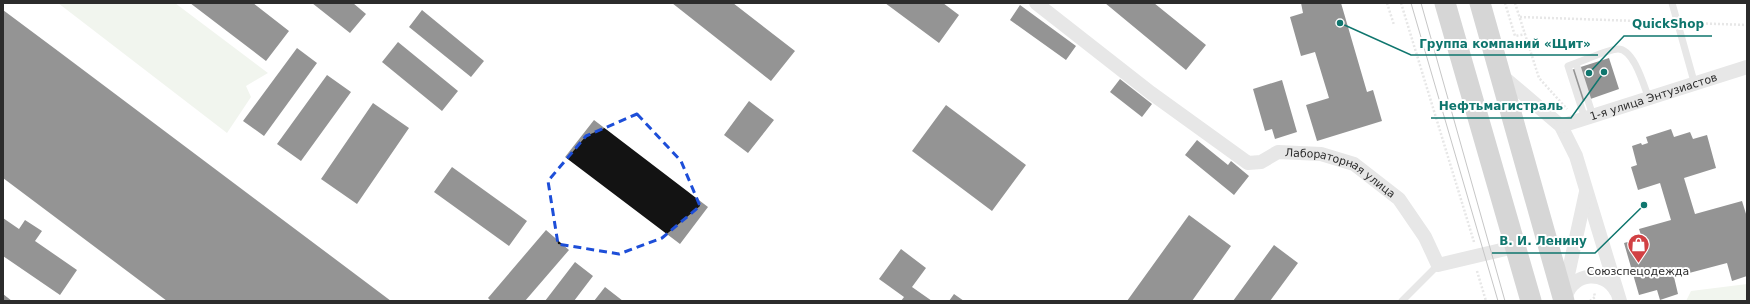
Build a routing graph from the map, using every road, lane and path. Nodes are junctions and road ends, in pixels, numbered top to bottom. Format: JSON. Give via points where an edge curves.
{"nodes":[{"id":1,"x":1036,"y":3,"type":"edge"},
{"id":2,"x":1386,"y":3,"type":"edge"},
{"id":3,"x":1401,"y":3,"type":"edge"},
{"id":4,"x":1445,"y":3,"type":"edge"},
{"id":5,"x":1480,"y":3,"type":"edge"},
{"id":6,"x":1505,"y":3,"type":"edge"},
{"id":7,"x":1515,"y":3,"type":"edge"},
{"id":8,"x":1672,"y":3,"type":"edge"},
{"id":9,"x":1520,"y":17,"type":"junction"},
{"id":10,"x":1678,"y":22,"type":"junction"},
{"id":11,"x":1394,"y":25,"type":"dead end"},
{"id":12,"x":1747,"y":25,"type":"edge"},
{"id":13,"x":1526,"y":34,"type":"junction"},
{"id":14,"x":1747,"y":68,"type":"edge"},
{"id":15,"x":1501,"y":75,"type":"junction"},
{"id":16,"x":1539,"y":78,"type":"dead end"},
{"id":17,"x":1695,"y":85,"type":"junction"},
{"id":18,"x":1649,"y":99,"type":"junction"},
{"id":19,"x":1589,"y":117,"type":"junction"},
{"id":20,"x":1561,"y":126,"type":"junction"},
{"id":21,"x":1586,"y":190,"type":"junction"},
{"id":22,"x":1514,"y":247,"type":"junction"},
{"id":23,"x":1478,"y":255,"type":"junction"},
{"id":24,"x":1438,"y":265,"type":"junction"},
{"id":25,"x":1592,"y":286,"type":"dead end"},
{"id":26,"x":1619,"y":298,"type":"edge"},
{"id":27,"x":1564,"y":300,"type":"edge"},
{"id":28,"x":1402,"y":301,"type":"edge"},
{"id":29,"x":1486,"y":301,"type":"edge"},
{"id":30,"x":1531,"y":301,"type":"edge"},
{"id":31,"x":1590,"y":301,"type":"edge"}],
"edges":[{"from":1,"to":24,"type":"street","name":"Лабораторная улица","via":[[1151,93],[1248,163],[1261,162],[1278,152],[1320,154],[1354,164],[1398,200],[1425,237]]},
{"from":2,"to":11,"type":"path"},
{"from":3,"to":23,"type":"path"},
{"from":4,"to":22,"type":"main road"},
{"from":5,"to":15,"type":"main road"},
{"from":6,"to":13,"type":"path","via":[[1515,36]]},
{"from":7,"to":9,"type":"path"},
{"from":8,"to":10,"type":"lane"},
{"from":9,"to":10,"type":"path"},
{"from":9,"to":13,"type":"path"},
{"from":10,"to":12,"type":"path"},
{"from":10,"to":17,"type":"lane"},
{"from":13,"to":16,"type":"path"},
{"from":14,"to":17,"type":"street","name":"1-я улица Энтузиастов"},
{"from":15,"to":20,"type":"street"},
{"from":15,"to":27,"type":"main road"},
{"from":17,"to":18,"type":"street","name":"1-я улица Энтузиастов"},
{"from":18,"to":19,"type":"street","name":"1-я улица Энтузиастов"},
{"from":18,"to":19,"type":"lane","via":[[1636,65],[1628,52],[1618,49],[1576,63]]},
{"from":19,"to":20,"type":"street","name":"1-я улица Энтузиастов"},
{"from":20,"to":21,"type":"street","via":[[1576,156]]},
{"from":21,"to":26,"type":"street"},
{"from":21,"to":27,"type":"street"},
{"from":22,"to":23,"type":"street"},
{"from":22,"to":30,"type":"main road"},
{"from":23,"to":24,"type":"street"},
{"from":23,"to":29,"type":"path","via":[[1477,271]]},
{"from":24,"to":28,"type":"lane"},
{"from":25,"to":31,"type":"path","via":[[1595,297]]},
{"from":26,"to":27,"type":"street","via":[[1607,280],[1590,276],[1573,284]]}]}
